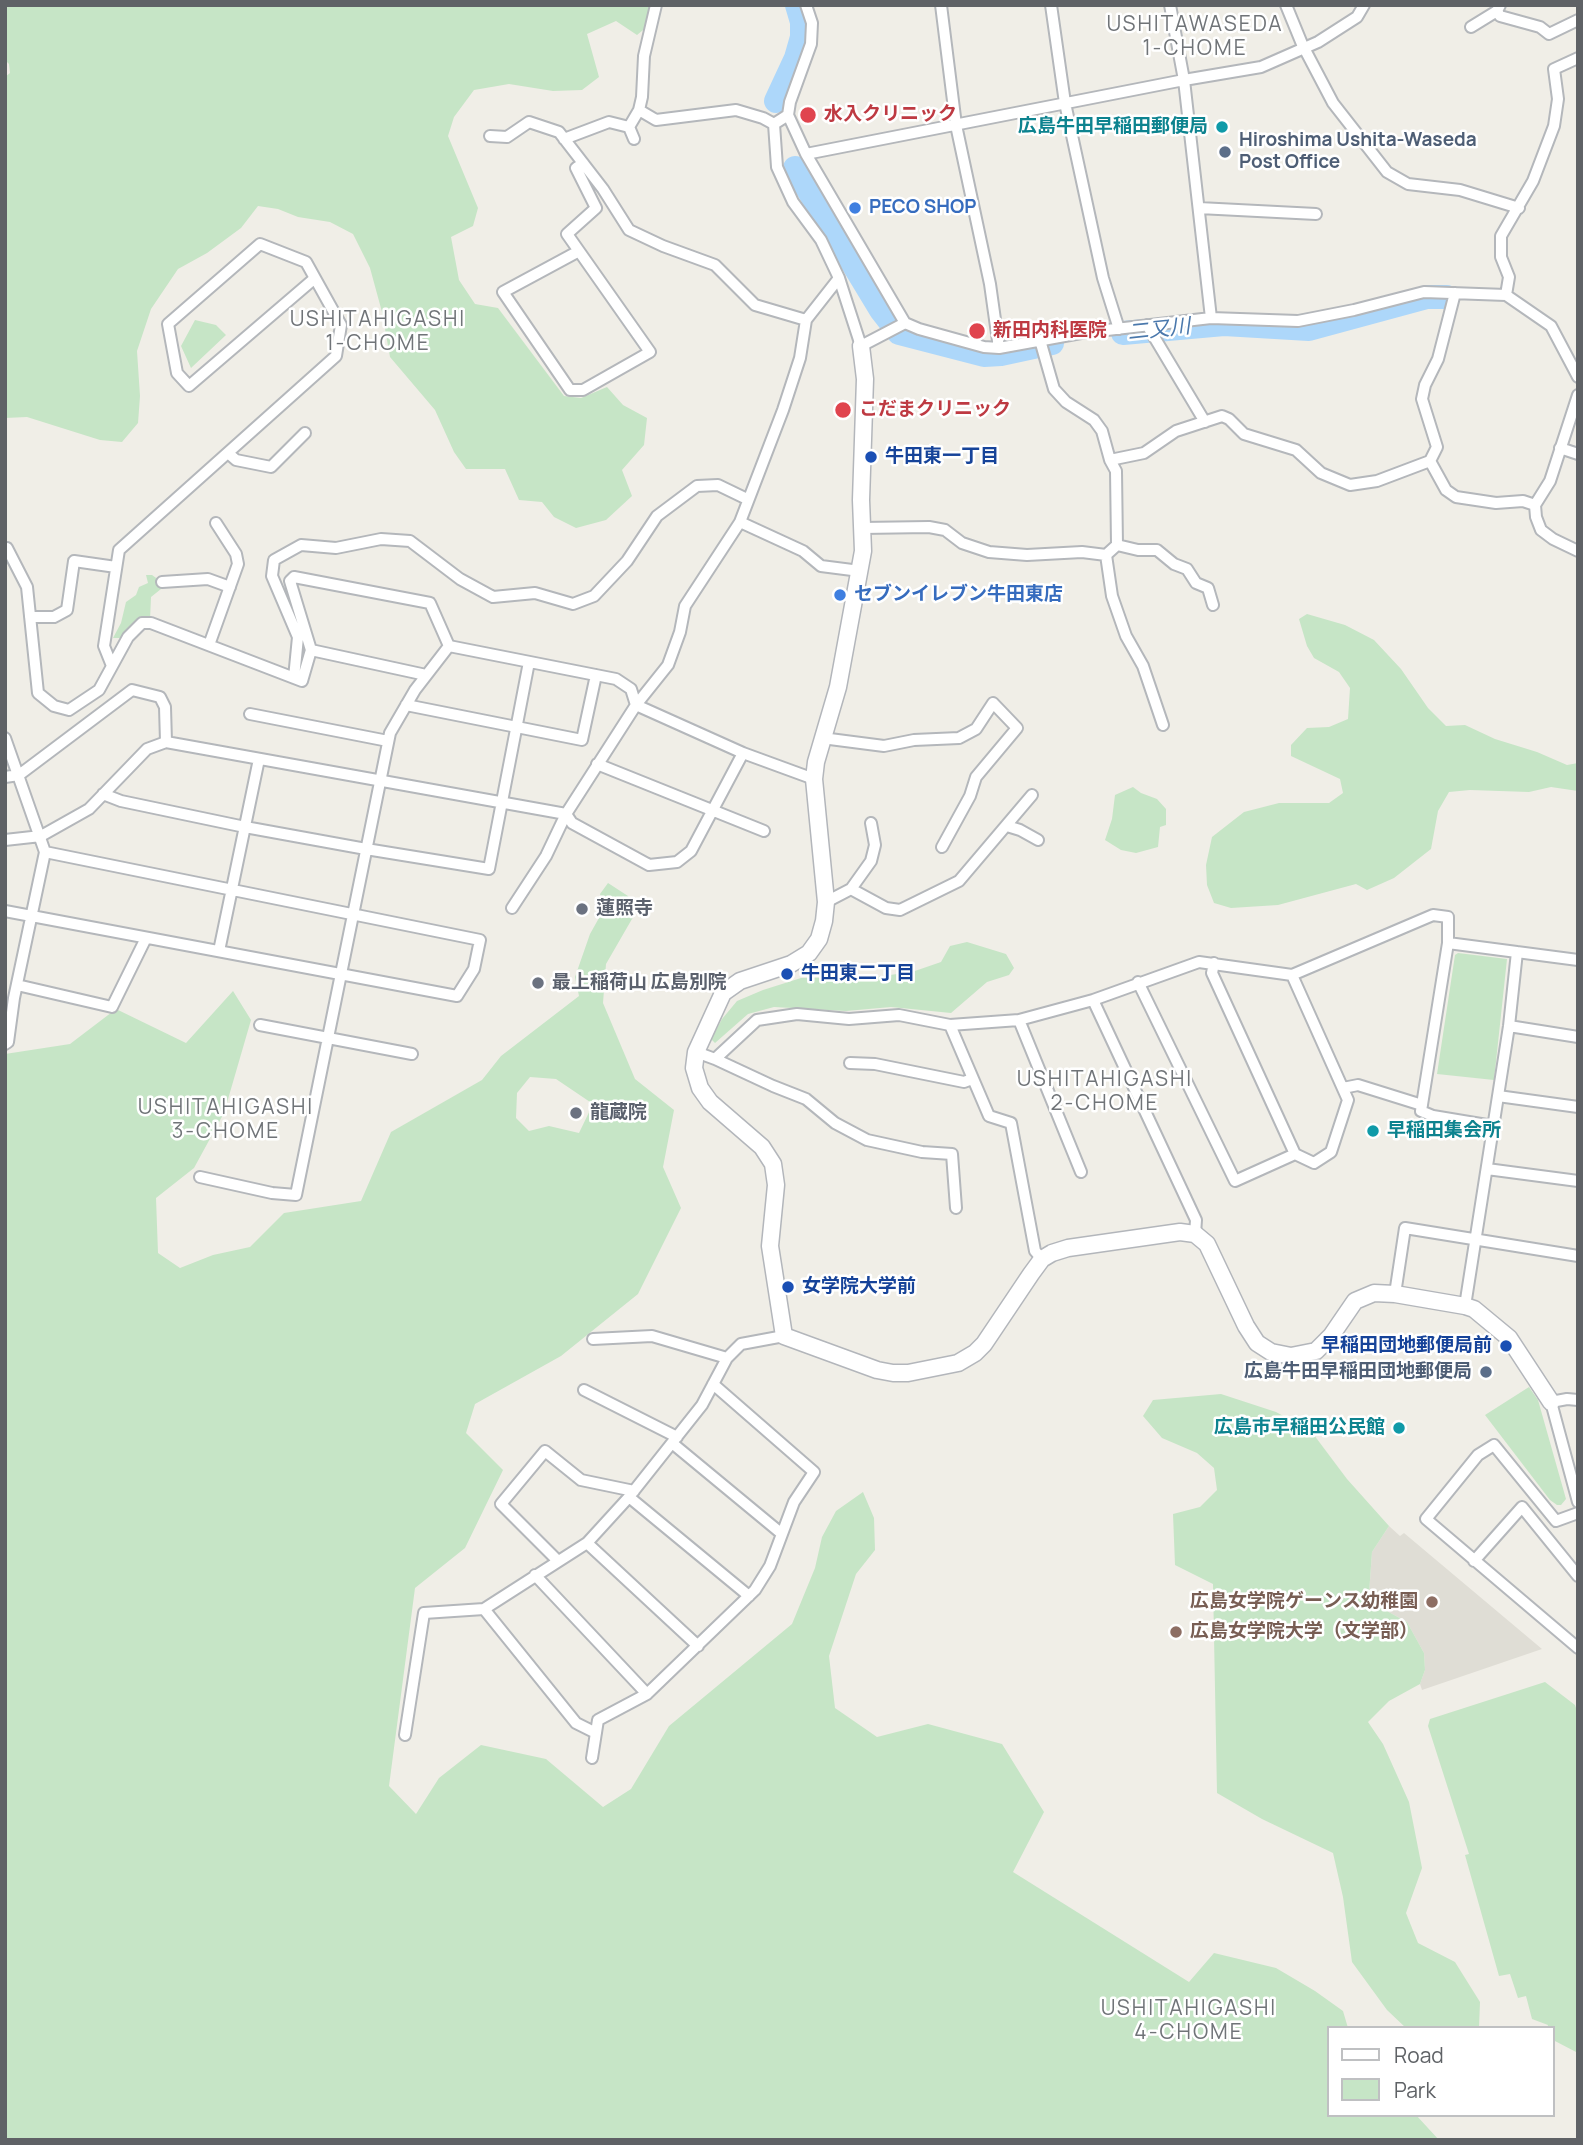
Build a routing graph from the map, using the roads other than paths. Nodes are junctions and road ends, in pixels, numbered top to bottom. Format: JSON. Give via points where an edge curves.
{"nodes":[{"id":1,"x":656,"y":5,"type":"edge"},
{"id":2,"x":806,"y":5,"type":"edge"},
{"id":3,"x":941,"y":5,"type":"edge"},
{"id":4,"x":1051,"y":5,"type":"edge"},
{"id":5,"x":1170,"y":5,"type":"edge"},
{"id":6,"x":1286,"y":5,"type":"edge"},
{"id":7,"x":1364,"y":5,"type":"edge"},
{"id":8,"x":1498,"y":8,"type":"edge"},
{"id":9,"x":1578,"y":20,"type":"edge"},
{"id":10,"x":1471,"y":27,"type":"dead end"},
{"id":11,"x":1306,"y":49,"type":"junction"},
{"id":12,"x":1578,"y":58,"type":"edge"},
{"id":13,"x":1184,"y":80,"type":"junction"},
{"id":14,"x":1065,"y":103,"type":"junction"},
{"id":15,"x":639,"y":110,"type":"junction"},
{"id":16,"x":788,"y":115,"type":"junction"},
{"id":17,"x":774,"y":124,"type":"junction"},
{"id":18,"x":956,"y":125,"type":"junction"},
{"id":19,"x":629,"y":127,"type":"junction"},
{"id":20,"x":490,"y":136,"type":"dead end"},
{"id":21,"x":565,"y":139,"type":"junction"},
{"id":22,"x":634,"y":139,"type":"dead end"},
{"id":23,"x":806,"y":155,"type":"junction"},
{"id":24,"x":583,"y":163,"type":"junction"},
{"id":25,"x":1199,"y":208,"type":"junction"},
{"id":26,"x":1519,"y":208,"type":"junction"},
{"id":27,"x":1316,"y":214,"type":"dead end"},
{"id":28,"x":579,"y":251,"type":"junction"},
{"id":29,"x":315,"y":278,"type":"junction"},
{"id":30,"x":838,"y":278,"type":"junction"},
{"id":31,"x":1455,"y":293,"type":"junction"},
{"id":32,"x":1506,"y":295,"type":"junction"},
{"id":33,"x":1211,"y":318,"type":"junction"},
{"id":34,"x":806,"y":320,"type":"junction"},
{"id":35,"x":905,"y":323,"type":"junction"},
{"id":36,"x":1147,"y":325,"type":"junction"},
{"id":37,"x":1119,"y":329,"type":"junction"},
{"id":38,"x":1040,"y":340,"type":"junction"},
{"id":39,"x":861,"y":346,"type":"junction"},
{"id":40,"x":999,"y":348,"type":"junction"},
{"id":41,"x":1578,"y":377,"type":"edge"},
{"id":42,"x":1578,"y":395,"type":"edge"},
{"id":43,"x":1205,"y":422,"type":"junction"},
{"id":44,"x":304,"y":433,"type":"dead end"},
{"id":45,"x":1560,"y":448,"type":"junction"},
{"id":46,"x":228,"y":453,"type":"junction"},
{"id":47,"x":1578,"y":454,"type":"edge"},
{"id":48,"x":1110,"y":460,"type":"junction"},
{"id":49,"x":1430,"y":461,"type":"junction"},
{"id":50,"x":747,"y":499,"type":"junction"},
{"id":51,"x":1535,"y":505,"type":"junction"},
{"id":52,"x":740,"y":522,"type":"junction"},
{"id":53,"x":216,"y":523,"type":"dead end"},
{"id":54,"x":862,"y":528,"type":"junction"},
{"id":55,"x":1118,"y":545,"type":"junction"},
{"id":56,"x":5,"y":549,"type":"edge"},
{"id":57,"x":1578,"y":551,"type":"edge"},
{"id":58,"x":1106,"y":555,"type":"junction"},
{"id":59,"x":117,"y":567,"type":"junction"},
{"id":60,"x":860,"y":570,"type":"junction"},
{"id":61,"x":162,"y":582,"type":"dead end"},
{"id":62,"x":230,"y":587,"type":"junction"},
{"id":63,"x":1213,"y":606,"type":"dead end"},
{"id":64,"x":30,"y":617,"type":"junction"},
{"id":65,"x":209,"y":645,"type":"junction"},
{"id":66,"x":449,"y":646,"type":"junction"},
{"id":67,"x":311,"y":650,"type":"junction"},
{"id":68,"x":529,"y":662,"type":"junction"},
{"id":69,"x":112,"y":666,"type":"junction"},
{"id":70,"x":426,"y":675,"type":"junction"},
{"id":71,"x":596,"y":675,"type":"junction"},
{"id":72,"x":294,"y":678,"type":"junction"},
{"id":73,"x":406,"y":705,"type":"junction"},
{"id":74,"x":636,"y":705,"type":"junction"},
{"id":75,"x":250,"y":714,"type":"dead end"},
{"id":76,"x":1163,"y":725,"type":"dead end"},
{"id":77,"x":516,"y":727,"type":"junction"},
{"id":78,"x":5,"y":738,"type":"edge"},
{"id":79,"x":822,"y":738,"type":"junction"},
{"id":80,"x":388,"y":741,"type":"junction"},
{"id":81,"x":166,"y":742,"type":"junction"},
{"id":82,"x":743,"y":753,"type":"junction"},
{"id":83,"x":259,"y":759,"type":"junction"},
{"id":84,"x":597,"y":764,"type":"junction"},
{"id":85,"x":19,"y":775,"type":"junction"},
{"id":86,"x":5,"y":777,"type":"edge"},
{"id":87,"x":814,"y":779,"type":"junction"},
{"id":88,"x":380,"y":781,"type":"junction"},
{"id":89,"x":103,"y":794,"type":"junction"},
{"id":90,"x":1032,"y":795,"type":"dead end"},
{"id":91,"x":502,"y":803,"type":"junction"},
{"id":92,"x":713,"y":812,"type":"junction"},
{"id":93,"x":566,"y":814,"type":"junction"},
{"id":94,"x":871,"y":823,"type":"dead end"},
{"id":95,"x":245,"y":827,"type":"junction"},
{"id":96,"x":1007,"y":827,"type":"junction"},
{"id":97,"x":764,"y":831,"type":"dead end"},
{"id":98,"x":41,"y":836,"type":"junction"},
{"id":99,"x":5,"y":840,"type":"edge"},
{"id":100,"x":1038,"y":840,"type":"dead end"},
{"id":101,"x":942,"y":848,"type":"dead end"},
{"id":102,"x":366,"y":849,"type":"junction"},
{"id":103,"x":45,"y":852,"type":"junction"},
{"id":104,"x":851,"y":889,"type":"junction"},
{"id":105,"x":232,"y":890,"type":"junction"},
{"id":106,"x":826,"y":902,"type":"junction"},
{"id":107,"x":512,"y":908,"type":"dead end"},
{"id":108,"x":5,"y":911,"type":"edge"},
{"id":109,"x":353,"y":914,"type":"junction"},
{"id":110,"x":32,"y":916,"type":"junction"},
{"id":111,"x":146,"y":938,"type":"junction"},
{"id":112,"x":1448,"y":943,"type":"junction"},
{"id":113,"x":219,"y":951,"type":"junction"},
{"id":114,"x":1517,"y":952,"type":"junction"},
{"id":115,"x":1578,"y":960,"type":"edge"},
{"id":116,"x":1214,"y":963,"type":"junction"},
{"id":117,"x":341,"y":974,"type":"junction"},
{"id":118,"x":1292,"y":975,"type":"junction"},
{"id":119,"x":1138,"y":982,"type":"junction"},
{"id":120,"x":17,"y":985,"type":"junction"},
{"id":121,"x":10,"y":997,"type":"edge"},
{"id":122,"x":1093,"y":1000,"type":"junction"},
{"id":123,"x":1019,"y":1020,"type":"junction"},
{"id":124,"x":260,"y":1025,"type":"dead end"},
{"id":125,"x":950,"y":1025,"type":"junction"},
{"id":126,"x":1509,"y":1026,"type":"junction"},
{"id":127,"x":328,"y":1037,"type":"junction"},
{"id":128,"x":1578,"y":1037,"type":"edge"},
{"id":129,"x":5,"y":1044,"type":"edge"},
{"id":130,"x":696,"y":1052,"type":"junction"},
{"id":131,"x":412,"y":1054,"type":"dead end"},
{"id":132,"x":715,"y":1059,"type":"junction"},
{"id":133,"x":850,"y":1063,"type":"dead end"},
{"id":134,"x":972,"y":1080,"type":"junction"},
{"id":135,"x":1343,"y":1088,"type":"junction"},
{"id":136,"x":1498,"y":1096,"type":"junction"},
{"id":137,"x":1422,"y":1105,"type":"junction"},
{"id":138,"x":1578,"y":1107,"type":"edge"},
{"id":139,"x":1493,"y":1126,"type":"junction"},
{"id":140,"x":1295,"y":1154,"type":"junction"},
{"id":141,"x":1487,"y":1169,"type":"junction"},
{"id":142,"x":1081,"y":1172,"type":"dead end"},
{"id":143,"x":201,"y":1177,"type":"dead end"},
{"id":144,"x":1578,"y":1181,"type":"edge"},
{"id":145,"x":956,"y":1208,"type":"dead end"},
{"id":146,"x":1195,"y":1234,"type":"junction"},
{"id":147,"x":1475,"y":1239,"type":"junction"},
{"id":148,"x":1578,"y":1256,"type":"edge"},
{"id":149,"x":1042,"y":1259,"type":"junction"},
{"id":150,"x":1395,"y":1294,"type":"junction"},
{"id":151,"x":1465,"y":1306,"type":"junction"},
{"id":152,"x":784,"y":1336,"type":"junction"},
{"id":153,"x":593,"y":1339,"type":"dead end"},
{"id":154,"x":727,"y":1359,"type":"junction"},
{"id":155,"x":713,"y":1384,"type":"junction"},
{"id":156,"x":584,"y":1390,"type":"dead end"},
{"id":157,"x":1578,"y":1400,"type":"edge"},
{"id":158,"x":1551,"y":1402,"type":"junction"},
{"id":159,"x":674,"y":1440,"type":"junction"},
{"id":160,"x":632,"y":1494,"type":"junction"},
{"id":161,"x":1578,"y":1502,"type":"edge"},
{"id":162,"x":1578,"y":1513,"type":"edge"},
{"id":163,"x":782,"y":1534,"type":"junction"},
{"id":164,"x":587,"y":1543,"type":"junction"},
{"id":165,"x":558,"y":1561,"type":"junction"},
{"id":166,"x":1475,"y":1561,"type":"junction"},
{"id":167,"x":535,"y":1575,"type":"junction"},
{"id":168,"x":1578,"y":1576,"type":"edge"},
{"id":169,"x":749,"y":1596,"type":"junction"},
{"id":170,"x":484,"y":1609,"type":"junction"},
{"id":171,"x":698,"y":1646,"type":"junction"},
{"id":172,"x":1578,"y":1648,"type":"edge"},
{"id":173,"x":647,"y":1694,"type":"junction"},
{"id":174,"x":596,"y":1733,"type":"junction"},
{"id":175,"x":405,"y":1735,"type":"dead end"},
{"id":176,"x":592,"y":1758,"type":"dead end"}],
"edges":[{"from":1,"to":15,"type":"street","via":[[644,55]]},
{"from":2,"to":16,"type":"street","via":[[812,23],[811,44]]},
{"from":3,"to":18,"type":"street"},
{"from":4,"to":14,"type":"street"},
{"from":5,"to":13,"type":"street"},
{"from":6,"to":11,"type":"street"},
{"from":7,"to":11,"type":"street","via":[[1357,17]]},
{"from":8,"to":9,"type":"street","via":[[1500,16],[1541,27],[1549,34]]},
{"from":8,"to":10,"type":"street"},
{"from":11,"to":13,"type":"street","via":[[1261,67]]},
{"from":11,"to":26,"type":"street","via":[[1334,103],[1387,172],[1408,184],[1460,190]]},
{"from":12,"to":26,"type":"street","via":[[1554,69],[1558,99],[1554,126]]},
{"from":13,"to":14,"type":"street"},
{"from":13,"to":25,"type":"street"},
{"from":14,"to":18,"type":"street"},
{"from":14,"to":37,"type":"street"},
{"from":15,"to":17,"type":"street","via":[[656,120],[736,110]]},
{"from":15,"to":19,"type":"street"},
{"from":16,"to":17,"type":"street"},
{"from":16,"to":23,"type":"street"},
{"from":17,"to":30,"type":"street","via":[[777,167]]},
{"from":18,"to":23,"type":"street"},
{"from":18,"to":40,"type":"street"},
{"from":19,"to":21,"type":"street","via":[[609,122]]},
{"from":19,"to":22,"type":"street"},
{"from":20,"to":21,"type":"street","via":[[506,137],[528,121],[559,132]]},
{"from":21,"to":24,"type":"street"},
{"from":23,"to":35,"type":"street"},
{"from":24,"to":28,"type":"street","via":[[576,168],[596,208],[567,234]]},
{"from":24,"to":34,"type":"street","via":[[629,230],[715,265],[755,305]]},
{"from":25,"to":27,"type":"street"},
{"from":25,"to":33,"type":"street"},
{"from":26,"to":32,"type":"street","via":[[1501,236],[1501,257],[1509,277]]},
{"from":28,"to":28,"type":"street","via":[[503,292],[570,390],[583,390],[650,352]]},
{"from":29,"to":29,"type":"street","via":[[306,262],[260,244],[168,324],[177,373],[189,386]]},
{"from":29,"to":46,"type":"street","via":[[341,326],[336,356]]},
{"from":30,"to":34,"type":"street"},
{"from":30,"to":39,"type":"street"},
{"from":31,"to":32,"type":"street"},
{"from":31,"to":33,"type":"street","via":[[1424,292],[1298,321]]},
{"from":31,"to":49,"type":"street","via":[[1422,399],[1437,447]]},
{"from":32,"to":41,"type":"street","via":[[1551,326]]},
{"from":33,"to":36,"type":"street"},
{"from":34,"to":50,"type":"street","via":[[800,358],[783,410]]},
{"from":35,"to":39,"type":"street"},
{"from":35,"to":40,"type":"street"},
{"from":36,"to":37,"type":"street"},
{"from":36,"to":43,"type":"street"},
{"from":37,"to":38,"type":"street"},
{"from":38,"to":40,"type":"street"},
{"from":38,"to":48,"type":"street","via":[[1055,389],[1094,420]]},
{"from":39,"to":54,"type":"street","via":[[865,379]]},
{"from":42,"to":45,"type":"street"},
{"from":43,"to":48,"type":"street","via":[[1176,431],[1144,453]]},
{"from":43,"to":49,"type":"street","via":[[1222,416],[1229,419],[1244,434],[1296,450],[1321,473],[1350,485],[1377,481]]},
{"from":44,"to":46,"type":"street","via":[[271,467],[236,460]]},
{"from":45,"to":47,"type":"street"},
{"from":45,"to":51,"type":"street","via":[[1550,481]]},
{"from":46,"to":59,"type":"street","via":[[119,550]]},
{"from":48,"to":55,"type":"street","via":[[1116,471]]},
{"from":49,"to":51,"type":"street","via":[[1446,490],[1455,496]]},
{"from":50,"to":52,"type":"street"},
{"from":50,"to":72,"type":"street","via":[[718,485],[697,486],[657,516],[627,561],[594,596],[573,604],[535,593],[492,597],[410,541],[381,539],[336,548],[301,545],[274,560],[272,576],[298,637]]},
{"from":51,"to":57,"type":"street","via":[[1541,530]]},
{"from":52,"to":60,"type":"street","via":[[803,551],[821,566]]},
{"from":52,"to":74,"type":"street","via":[[685,606],[668,665]]},
{"from":53,"to":62,"type":"street","via":[[236,554]]},
{"from":54,"to":58,"type":"street","via":[[945,530],[962,543],[989,552]]},
{"from":54,"to":60,"type":"street"},
{"from":55,"to":58,"type":"street"},
{"from":55,"to":63,"type":"street","via":[[1157,550],[1187,569],[1196,583],[1208,588]]},
{"from":56,"to":64,"type":"street","via":[[27,587]]},
{"from":58,"to":76,"type":"street","via":[[1112,596]]},
{"from":59,"to":64,"type":"street","via":[[74,561],[67,610],[54,617]]},
{"from":59,"to":69,"type":"street","via":[[104,646]]},
{"from":60,"to":79,"type":"street","via":[[838,687]]},
{"from":61,"to":62,"type":"street","via":[[208,579]]},
{"from":62,"to":65,"type":"street"},
{"from":64,"to":69,"type":"street","via":[[38,693],[54,706],[69,710],[79,704],[99,690]]},
{"from":65,"to":69,"type":"street","via":[[142,623]]},
{"from":65,"to":72,"type":"street"},
{"from":66,"to":67,"type":"street","via":[[430,603],[294,577],[290,581]]},
{"from":66,"to":68,"type":"street"},
{"from":66,"to":70,"type":"street"},
{"from":67,"to":70,"type":"street"},
{"from":67,"to":72,"type":"street","via":[[302,681]]},
{"from":68,"to":71,"type":"street"},
{"from":68,"to":77,"type":"street"},
{"from":70,"to":73,"type":"street"},
{"from":71,"to":74,"type":"street","via":[[616,679],[631,689]]},
{"from":71,"to":77,"type":"street","via":[[582,740]]},
{"from":73,"to":77,"type":"street"},
{"from":73,"to":80,"type":"street"},
{"from":74,"to":82,"type":"street"},
{"from":74,"to":84,"type":"street"},
{"from":75,"to":80,"type":"street"},
{"from":77,"to":91,"type":"street"},
{"from":78,"to":85,"type":"street"},
{"from":79,"to":87,"type":"street"},
{"from":79,"to":101,"type":"street","via":[[884,746],[959,738],[976,729],[993,703],[1017,728],[976,777]]},
{"from":80,"to":88,"type":"street"},
{"from":81,"to":83,"type":"street"},
{"from":81,"to":85,"type":"street","via":[[165,707],[160,697],[132,690]]},
{"from":81,"to":89,"type":"street","via":[[147,749]]},
{"from":82,"to":87,"type":"street"},
{"from":82,"to":92,"type":"street"},
{"from":83,"to":88,"type":"street"},
{"from":83,"to":95,"type":"street"},
{"from":84,"to":92,"type":"street"},
{"from":84,"to":93,"type":"street"},
{"from":85,"to":86,"type":"street"},
{"from":85,"to":98,"type":"street"},
{"from":87,"to":106,"type":"street"},
{"from":88,"to":91,"type":"street"},
{"from":88,"to":102,"type":"street"},
{"from":89,"to":95,"type":"street"},
{"from":89,"to":98,"type":"street","via":[[89,808]]},
{"from":90,"to":96,"type":"street"},
{"from":91,"to":93,"type":"street"},
{"from":91,"to":102,"type":"street","via":[[489,869]]},
{"from":92,"to":93,"type":"street","via":[[691,851],[677,862],[649,865],[572,822]]},
{"from":92,"to":97,"type":"street"},
{"from":93,"to":107,"type":"street","via":[[546,856]]},
{"from":94,"to":104,"type":"street","via":[[875,845],[871,861]]},
{"from":95,"to":102,"type":"street"},
{"from":95,"to":105,"type":"street"},
{"from":96,"to":100,"type":"street"},
{"from":96,"to":104,"type":"street","via":[[959,881],[900,910],[886,908]]},
{"from":98,"to":99,"type":"street"},
{"from":98,"to":103,"type":"street"},
{"from":102,"to":109,"type":"street"},
{"from":103,"to":105,"type":"street"},
{"from":103,"to":110,"type":"street"},
{"from":104,"to":106,"type":"street"},
{"from":105,"to":109,"type":"street"},
{"from":105,"to":113,"type":"street"},
{"from":106,"to":130,"type":"street","via":[[819,939],[808,953],[791,964],[730,986]]},
{"from":108,"to":110,"type":"street"},
{"from":109,"to":117,"type":"street"},
{"from":109,"to":117,"type":"street","via":[[480,940],[474,969],[457,996]]},
{"from":110,"to":111,"type":"street"},
{"from":110,"to":120,"type":"street"},
{"from":111,"to":113,"type":"street"},
{"from":111,"to":120,"type":"street","via":[[112,1007]]},
{"from":112,"to":114,"type":"street"},
{"from":112,"to":118,"type":"street","via":[[1448,917],[1433,915]]},
{"from":112,"to":137,"type":"street"},
{"from":113,"to":117,"type":"street"},
{"from":114,"to":115,"type":"street"},
{"from":114,"to":126,"type":"street"},
{"from":116,"to":118,"type":"street"},
{"from":116,"to":119,"type":"street","via":[[1199,962]]},
{"from":116,"to":140,"type":"street","via":[[1212,973]]},
{"from":117,"to":127,"type":"street"},
{"from":118,"to":135,"type":"street"},
{"from":119,"to":122,"type":"street"},
{"from":119,"to":140,"type":"street","via":[[1235,1181]]},
{"from":120,"to":121,"type":"street"},
{"from":121,"to":129,"type":"street"},
{"from":122,"to":123,"type":"street"},
{"from":122,"to":146,"type":"street","via":[[1196,1220]]},
{"from":123,"to":125,"type":"street"},
{"from":123,"to":142,"type":"street"},
{"from":124,"to":127,"type":"street"},
{"from":125,"to":132,"type":"street","via":[[899,1015],[849,1019],[797,1014],[757,1020]]},
{"from":125,"to":134,"type":"street"},
{"from":126,"to":128,"type":"street"},
{"from":126,"to":136,"type":"street"},
{"from":127,"to":131,"type":"street"},
{"from":127,"to":143,"type":"street","via":[[296,1195]]},
{"from":130,"to":132,"type":"street"},
{"from":130,"to":152,"type":"street","via":[[694,1068],[700,1088],[762,1147],[773,1164],[776,1185],[769,1245]]},
{"from":132,"to":145,"type":"street","via":[[806,1099],[835,1123],[867,1140],[952,1154]]},
{"from":133,"to":134,"type":"street"},
{"from":134,"to":149,"type":"street","via":[[989,1116],[1010,1123],[1035,1251]]},
{"from":135,"to":137,"type":"street","via":[[1358,1085]]},
{"from":135,"to":140,"type":"street","via":[[1348,1100],[1331,1152],[1314,1163]]},
{"from":136,"to":138,"type":"street"},
{"from":136,"to":139,"type":"street"},
{"from":137,"to":139,"type":"street","via":[[1421,1111],[1433,1116]]},
{"from":139,"to":141,"type":"street"},
{"from":141,"to":144,"type":"street"},
{"from":141,"to":147,"type":"street"},
{"from":146,"to":149,"type":"street","via":[[1180,1232],[1068,1248]]},
{"from":146,"to":150,"type":"street","via":[[1207,1244],[1246,1326],[1257,1343],[1271,1352],[1291,1356],[1316,1351],[1356,1301],[1374,1293]]},
{"from":147,"to":148,"type":"street"},
{"from":147,"to":150,"type":"street","via":[[1405,1227]]},
{"from":147,"to":151,"type":"street"},
{"from":149,"to":152,"type":"street","via":[[984,1343],[958,1363],[893,1373]]},
{"from":150,"to":151,"type":"street"},
{"from":151,"to":158,"type":"street","via":[[1510,1338]]},
{"from":152,"to":154,"type":"street","via":[[741,1344]]},
{"from":153,"to":154,"type":"street","via":[[652,1336]]},
{"from":154,"to":155,"type":"street"},
{"from":155,"to":159,"type":"street"},
{"from":155,"to":163,"type":"street","via":[[814,1472],[793,1502]]},
{"from":156,"to":159,"type":"street"},
{"from":157,"to":158,"type":"street"},
{"from":158,"to":161,"type":"street"},
{"from":159,"to":160,"type":"street"},
{"from":159,"to":163,"type":"street"},
{"from":160,"to":164,"type":"street"},
{"from":160,"to":165,"type":"street","via":[[581,1480],[545,1451],[501,1504]]},
{"from":160,"to":169,"type":"street"},
{"from":162,"to":166,"type":"street","via":[[1556,1521],[1494,1445],[1478,1455],[1426,1519]]},
{"from":163,"to":169,"type":"street","via":[[770,1566]]},
{"from":164,"to":165,"type":"street"},
{"from":164,"to":171,"type":"street"},
{"from":165,"to":167,"type":"street"},
{"from":166,"to":168,"type":"street","via":[[1522,1507]]},
{"from":166,"to":172,"type":"street"},
{"from":167,"to":170,"type":"street"},
{"from":167,"to":173,"type":"street"},
{"from":169,"to":171,"type":"street"},
{"from":170,"to":174,"type":"street","via":[[576,1723]]},
{"from":170,"to":175,"type":"street","via":[[424,1613]]},
{"from":171,"to":173,"type":"street"},
{"from":173,"to":174,"type":"street","via":[[598,1720]]},
{"from":174,"to":176,"type":"street"}]}
